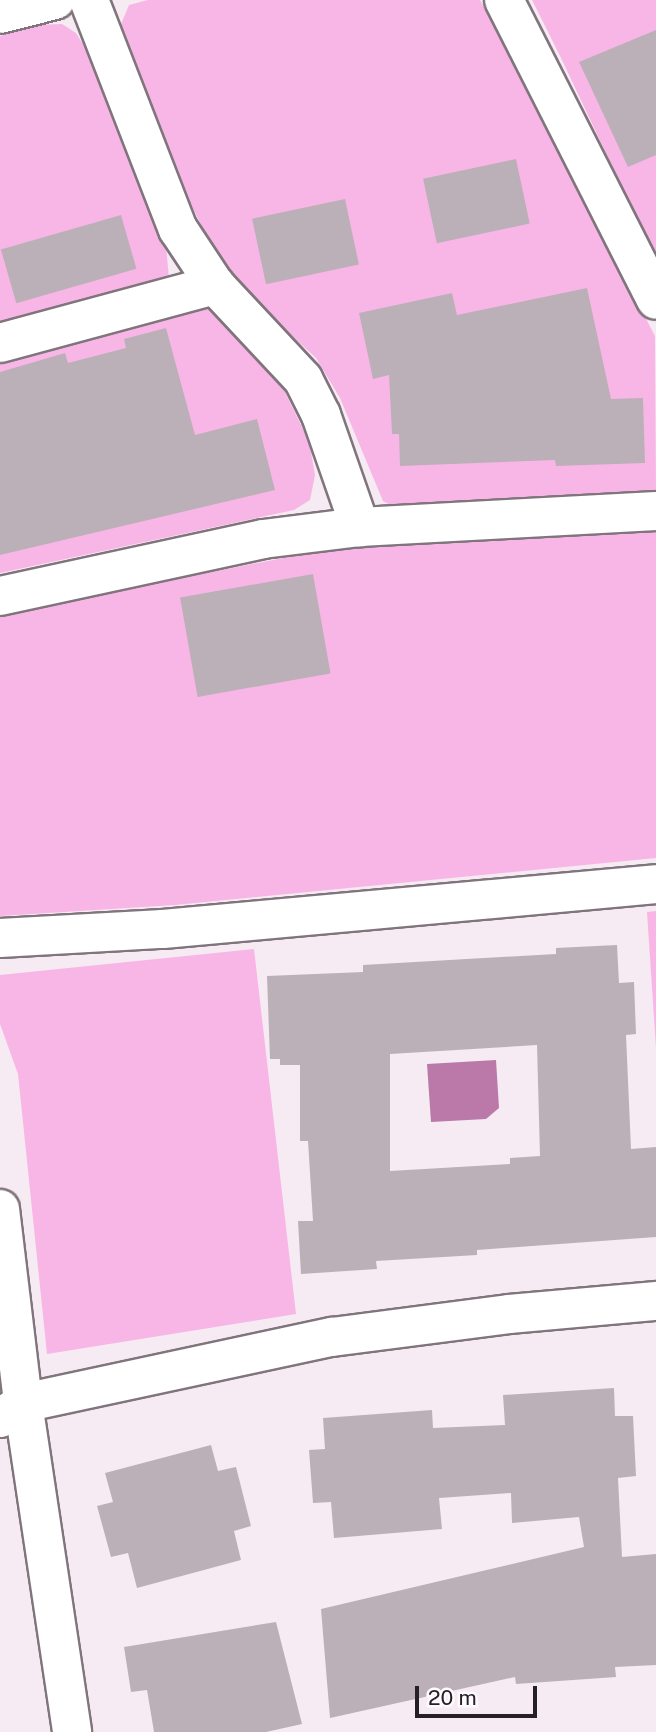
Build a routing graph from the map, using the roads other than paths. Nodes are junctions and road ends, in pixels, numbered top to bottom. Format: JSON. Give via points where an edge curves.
{"nodes":[{"id":1,"x":55,"y":0,"type":"edge"},
{"id":2,"x":89,"y":0,"type":"edge"},
{"id":3,"x":504,"y":0,"type":"edge"},
{"id":4,"x":0,"y":15,"type":"edge"},
{"id":5,"x":215,"y":285,"type":"junction"},
{"id":6,"x":656,"y":300,"type":"edge"},
{"id":7,"x":0,"y":343,"type":"edge"},
{"id":8,"x":656,"y":511,"type":"edge"},
{"id":9,"x":360,"y":527,"type":"junction"},
{"id":10,"x":0,"y":596,"type":"edge"},
{"id":11,"x":656,"y":884,"type":"edge"},
{"id":12,"x":0,"y":938,"type":"edge"},
{"id":13,"x":0,"y":1209,"type":"edge"},
{"id":14,"x":0,"y":1216,"type":"edge"},
{"id":15,"x":656,"y":1301,"type":"edge"},
{"id":16,"x":12,"y":1411,"type":"edge"},
{"id":17,"x":72,"y":1732,"type":"edge"}],
"edges":[{"from":1,"to":4,"type":"street"},
{"from":2,"to":5,"type":"street","via":[[178,229]]},
{"from":3,"to":6,"type":"street"},
{"from":5,"to":7,"type":"street"},
{"from":5,"to":9,"type":"street","via":[[309,388]]},
{"from":8,"to":9,"type":"street"},
{"from":9,"to":10,"type":"street","via":[[198,551]]},
{"from":11,"to":12,"type":"street","via":[[177,928]]},
{"from":13,"to":14,"type":"street"},
{"from":14,"to":16,"type":"street"},
{"from":15,"to":16,"type":"street","via":[[509,1314],[332,1338]]},
{"from":16,"to":17,"type":"street"}]}
